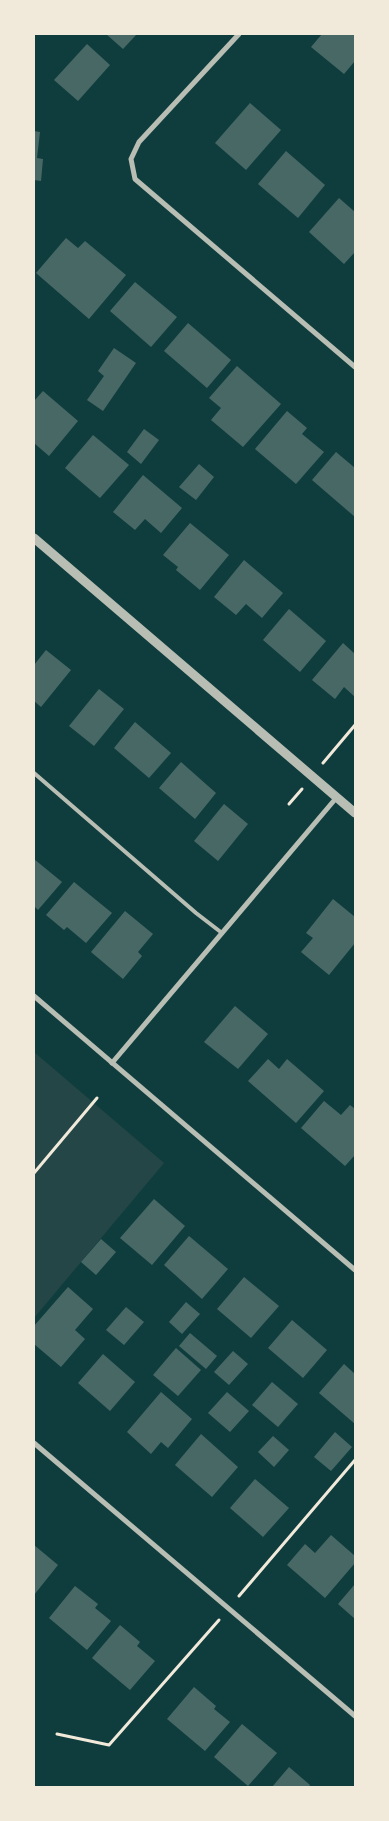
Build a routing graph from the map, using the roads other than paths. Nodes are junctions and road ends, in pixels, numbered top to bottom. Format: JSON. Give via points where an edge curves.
{"nodes":[{"id":1,"x":239,"y":34,"type":"edge"},
{"id":2,"x":355,"y":367,"type":"edge"},
{"id":3,"x":34,"y":538,"type":"edge"},
{"id":4,"x":34,"y":773,"type":"edge"},
{"id":5,"x":337,"y":797,"type":"junction"},
{"id":6,"x":355,"y":813,"type":"edge"},
{"id":7,"x":222,"y":932,"type":"junction"},
{"id":8,"x":34,"y":996,"type":"edge"},
{"id":9,"x":112,"y":1063,"type":"junction"},
{"id":10,"x":355,"y":1270,"type":"edge"},
{"id":11,"x":34,"y":1443,"type":"edge"},
{"id":12,"x":355,"y":1716,"type":"edge"}],
"edges":[{"from":1,"to":2,"type":"street","via":[[139,142],[131,159],[135,179]]},
{"from":3,"to":5,"type":"street"},
{"from":4,"to":7,"type":"lane"},
{"from":5,"to":6,"type":"street"},
{"from":5,"to":7,"type":"street"},
{"from":7,"to":9,"type":"street"},
{"from":8,"to":9,"type":"street"},
{"from":9,"to":10,"type":"street"},
{"from":11,"to":12,"type":"street"}]}
